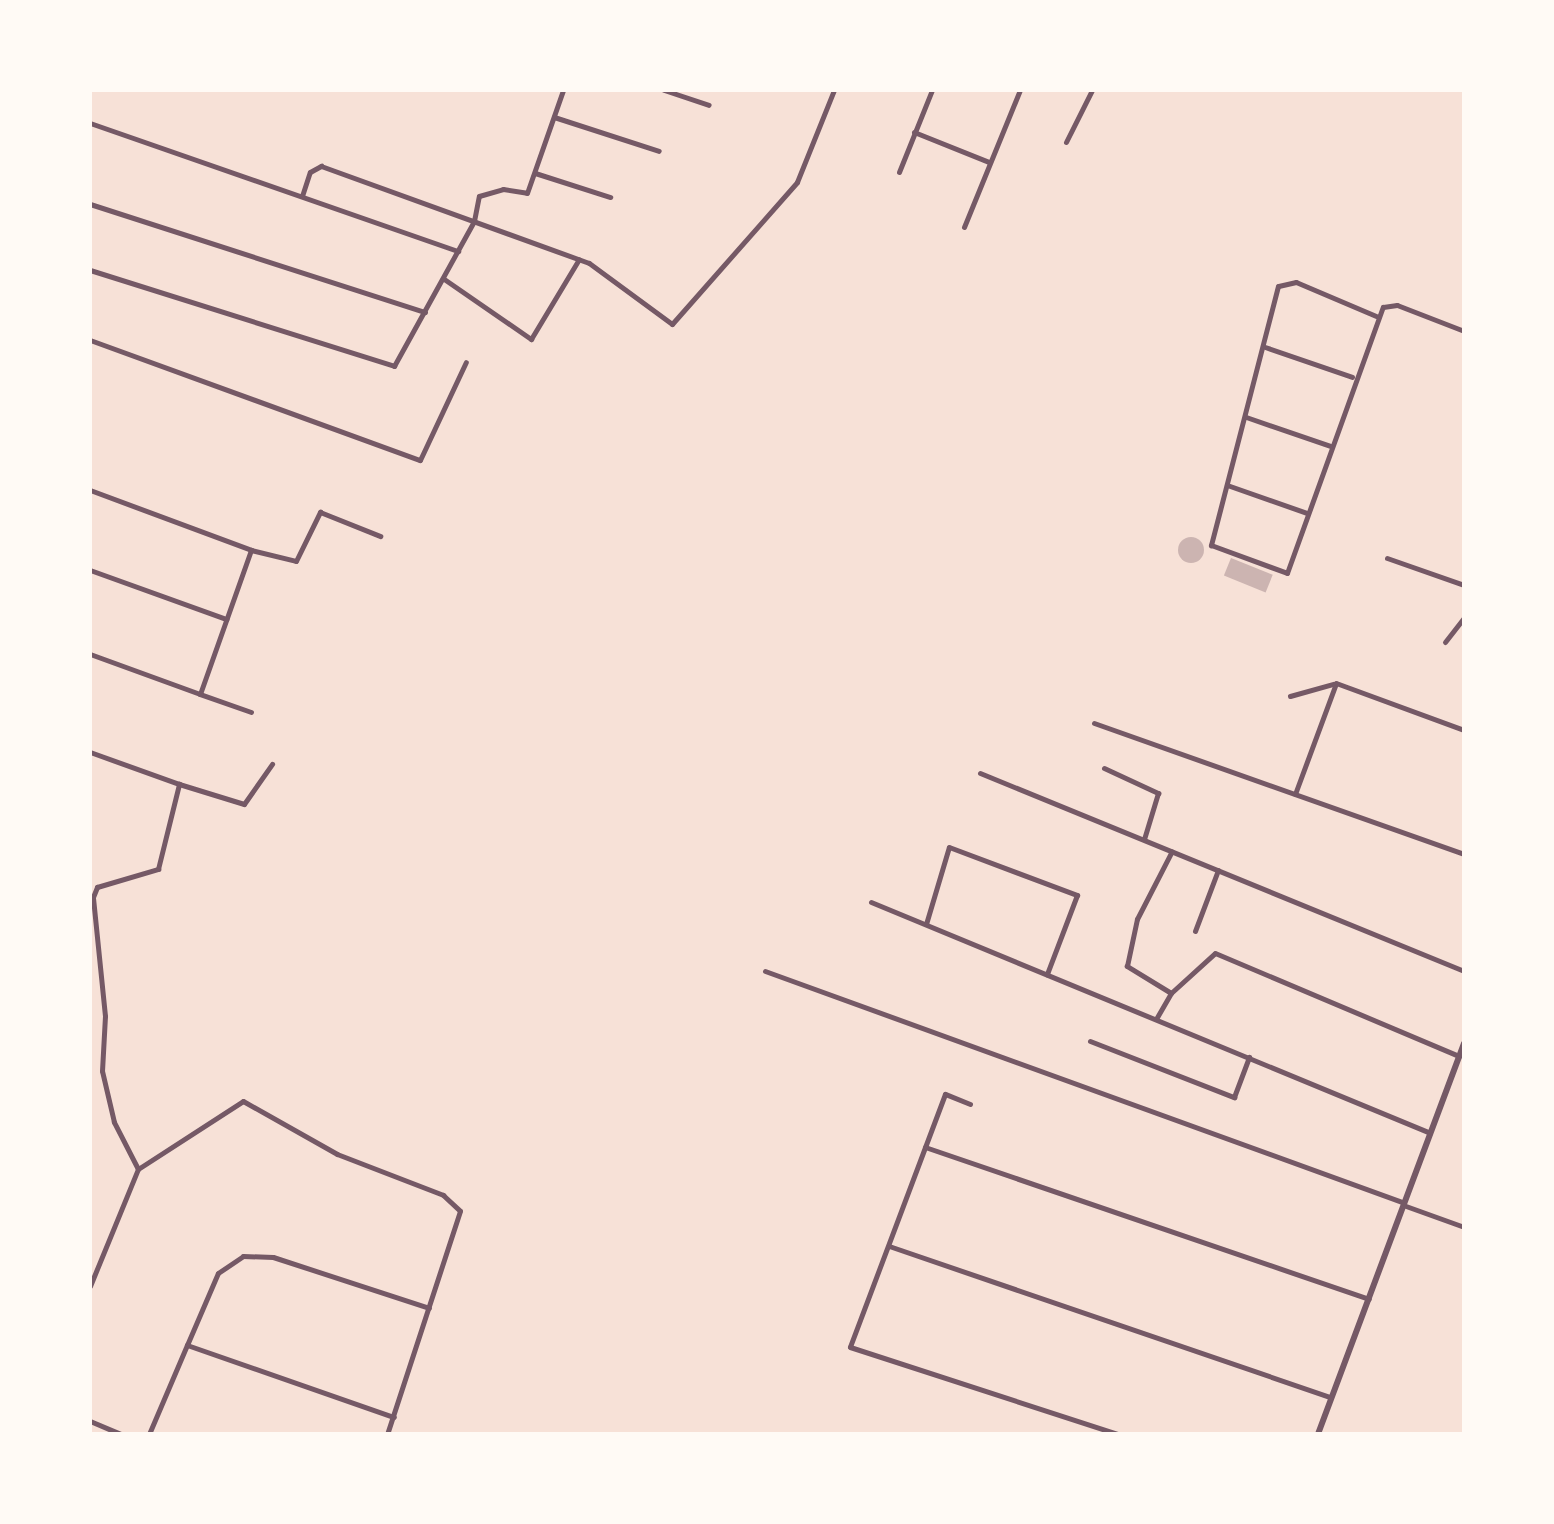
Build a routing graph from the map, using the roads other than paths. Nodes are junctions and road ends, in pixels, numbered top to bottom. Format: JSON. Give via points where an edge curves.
{"nodes":[{"id":1,"x":563,"y":90,"type":"edge"},
{"id":2,"x":664,"y":90,"type":"edge"},
{"id":3,"x":834,"y":90,"type":"edge"},
{"id":4,"x":932,"y":90,"type":"edge"},
{"id":5,"x":1020,"y":90,"type":"edge"},
{"id":6,"x":1092,"y":90,"type":"edge"},
{"id":7,"x":709,"y":105,"type":"dead end"},
{"id":8,"x":554,"y":116,"type":"junction"},
{"id":9,"x":90,"y":123,"type":"edge"},
{"id":10,"x":914,"y":132,"type":"junction"},
{"id":11,"x":1066,"y":142,"type":"dead end"},
{"id":12,"x":659,"y":152,"type":"dead end"},
{"id":13,"x":989,"y":162,"type":"junction"},
{"id":14,"x":899,"y":172,"type":"dead end"},
{"id":15,"x":534,"y":173,"type":"junction"},
{"id":16,"x":302,"y":196,"type":"junction"},
{"id":17,"x":610,"y":197,"type":"dead end"},
{"id":18,"x":90,"y":204,"type":"edge"},
{"id":19,"x":474,"y":221,"type":"junction"},
{"id":20,"x":964,"y":227,"type":"dead end"},
{"id":21,"x":458,"y":251,"type":"junction"},
{"id":22,"x":580,"y":259,"type":"junction"},
{"id":23,"x":90,"y":270,"type":"edge"},
{"id":24,"x":444,"y":278,"type":"junction"},
{"id":25,"x":425,"y":312,"type":"junction"},
{"id":26,"x":1376,"y":316,"type":"junction"},
{"id":27,"x":1464,"y":331,"type":"edge"},
{"id":28,"x":90,"y":340,"type":"edge"},
{"id":29,"x":1265,"y":347,"type":"junction"},
{"id":30,"x":466,"y":362,"type":"dead end"},
{"id":31,"x":1353,"y":378,"type":"junction"},
{"id":32,"x":1246,"y":417,"type":"junction"},
{"id":33,"x":1330,"y":446,"type":"junction"},
{"id":34,"x":1227,"y":485,"type":"junction"},
{"id":35,"x":90,"y":490,"type":"edge"},
{"id":36,"x":1307,"y":513,"type":"junction"},
{"id":37,"x":380,"y":536,"type":"dead end"},
{"id":38,"x":251,"y":550,"type":"junction"},
{"id":39,"x":1387,"y":558,"type":"dead end"},
{"id":40,"x":90,"y":570,"type":"edge"},
{"id":41,"x":1464,"y":585,"type":"edge"},
{"id":42,"x":1464,"y":618,"type":"edge"},
{"id":43,"x":226,"y":620,"type":"junction"},
{"id":44,"x":1444,"y":642,"type":"dead end"},
{"id":45,"x":90,"y":654,"type":"edge"},
{"id":46,"x":1336,"y":683,"type":"junction"},
{"id":47,"x":200,"y":694,"type":"junction"},
{"id":48,"x":1290,"y":696,"type":"dead end"},
{"id":49,"x":251,"y":712,"type":"dead end"},
{"id":50,"x":1094,"y":723,"type":"dead end"},
{"id":51,"x":1464,"y":730,"type":"edge"},
{"id":52,"x":90,"y":752,"type":"edge"},
{"id":53,"x":272,"y":764,"type":"dead end"},
{"id":54,"x":1104,"y":768,"type":"dead end"},
{"id":55,"x":980,"y":773,"type":"dead end"},
{"id":56,"x":179,"y":784,"type":"junction"},
{"id":57,"x":1295,"y":794,"type":"junction"},
{"id":58,"x":1144,"y":839,"type":"junction"},
{"id":59,"x":1172,"y":851,"type":"junction"},
{"id":60,"x":1464,"y":854,"type":"edge"},
{"id":61,"x":1218,"y":870,"type":"junction"},
{"id":62,"x":871,"y":902,"type":"dead end"},
{"id":63,"x":926,"y":924,"type":"junction"},
{"id":64,"x":1195,"y":931,"type":"dead end"},
{"id":65,"x":766,"y":970,"type":"dead end"},
{"id":66,"x":1464,"y":971,"type":"edge"},
{"id":67,"x":1046,"y":974,"type":"junction"},
{"id":68,"x":1171,"y":994,"type":"junction"},
{"id":69,"x":1156,"y":1019,"type":"junction"},
{"id":70,"x":1090,"y":1041,"type":"dead end"},
{"id":71,"x":1464,"y":1043,"type":"edge"},
{"id":72,"x":1459,"y":1056,"type":"junction"},
{"id":73,"x":1249,"y":1058,"type":"junction"},
{"id":74,"x":970,"y":1104,"type":"dead end"},
{"id":75,"x":1428,"y":1132,"type":"junction"},
{"id":76,"x":925,"y":1147,"type":"junction"},
{"id":77,"x":138,"y":1169,"type":"junction"},
{"id":78,"x":1402,"y":1204,"type":"junction"},
{"id":79,"x":1464,"y":1226,"type":"edge"},
{"id":80,"x":890,"y":1246,"type":"junction"},
{"id":81,"x":90,"y":1286,"type":"edge"},
{"id":82,"x":1370,"y":1300,"type":"junction"},
{"id":83,"x":429,"y":1308,"type":"junction"},
{"id":84,"x":186,"y":1345,"type":"junction"},
{"id":85,"x":1333,"y":1398,"type":"junction"},
{"id":86,"x":394,"y":1416,"type":"junction"},
{"id":87,"x":90,"y":1422,"type":"edge"},
{"id":88,"x":120,"y":1434,"type":"edge"},
{"id":89,"x":149,"y":1434,"type":"edge"},
{"id":90,"x":387,"y":1434,"type":"edge"},
{"id":91,"x":1117,"y":1434,"type":"edge"},
{"id":92,"x":1318,"y":1434,"type":"edge"}],
"edges":[{"from":1,"to":8,"type":"street"},
{"from":2,"to":7,"type":"street"},
{"from":3,"to":22,"type":"street","via":[[797,182],[672,324]]},
{"from":4,"to":10,"type":"street"},
{"from":5,"to":13,"type":"street"},
{"from":6,"to":11,"type":"street"},
{"from":8,"to":12,"type":"street"},
{"from":8,"to":15,"type":"street"},
{"from":9,"to":16,"type":"street"},
{"from":10,"to":13,"type":"street"},
{"from":10,"to":14,"type":"street"},
{"from":13,"to":20,"type":"street"},
{"from":15,"to":17,"type":"street"},
{"from":15,"to":19,"type":"street","via":[[528,193],[503,189],[480,196]]},
{"from":16,"to":19,"type":"street","via":[[315,165]]},
{"from":16,"to":21,"type":"street"},
{"from":18,"to":25,"type":"street"},
{"from":19,"to":21,"type":"street"},
{"from":19,"to":22,"type":"street"},
{"from":21,"to":24,"type":"street"},
{"from":22,"to":24,"type":"street","via":[[532,339]]},
{"from":23,"to":25,"type":"street","via":[[394,366]]},
{"from":24,"to":25,"type":"street"},
{"from":26,"to":27,"type":"street","via":[[1397,305]]},
{"from":26,"to":29,"type":"street","via":[[1296,282],[1278,286]]},
{"from":26,"to":31,"type":"street"},
{"from":28,"to":30,"type":"street","via":[[420,460]]},
{"from":29,"to":31,"type":"street"},
{"from":29,"to":32,"type":"street"},
{"from":31,"to":33,"type":"street"},
{"from":32,"to":33,"type":"street"},
{"from":32,"to":34,"type":"street"},
{"from":33,"to":36,"type":"street"},
{"from":34,"to":36,"type":"street"},
{"from":34,"to":36,"type":"street","via":[[1211,540],[1216,548],[1286,573]]},
{"from":35,"to":38,"type":"street"},
{"from":37,"to":38,"type":"street","via":[[320,512],[296,561]]},
{"from":38,"to":43,"type":"street"},
{"from":39,"to":41,"type":"street"},
{"from":40,"to":43,"type":"street"},
{"from":42,"to":44,"type":"street"},
{"from":43,"to":47,"type":"street"},
{"from":45,"to":47,"type":"street"},
{"from":46,"to":48,"type":"street"},
{"from":46,"to":51,"type":"street"},
{"from":46,"to":57,"type":"street"},
{"from":47,"to":49,"type":"street"},
{"from":50,"to":57,"type":"street"},
{"from":52,"to":56,"type":"street"},
{"from":53,"to":56,"type":"street","via":[[244,804]]},
{"from":54,"to":58,"type":"street","via":[[1158,793]]},
{"from":55,"to":58,"type":"street"},
{"from":56,"to":77,"type":"street","via":[[158,870],[97,888],[92,896],[105,1016],[102,1071],[114,1122]]},
{"from":57,"to":60,"type":"street"},
{"from":58,"to":59,"type":"street"},
{"from":59,"to":61,"type":"street"},
{"from":59,"to":68,"type":"street","via":[[1137,919],[1127,966]]},
{"from":61,"to":64,"type":"street"},
{"from":61,"to":66,"type":"street"},
{"from":62,"to":63,"type":"street"},
{"from":63,"to":67,"type":"street"},
{"from":63,"to":67,"type":"street","via":[[948,847],[1077,895]]},
{"from":65,"to":78,"type":"street"},
{"from":67,"to":69,"type":"street"},
{"from":68,"to":69,"type":"street"},
{"from":68,"to":72,"type":"street","via":[[1215,953]]},
{"from":69,"to":73,"type":"street"},
{"from":70,"to":73,"type":"street","via":[[1234,1098]]},
{"from":71,"to":72,"type":"street"},
{"from":72,"to":75,"type":"street"},
{"from":73,"to":75,"type":"street"},
{"from":74,"to":76,"type":"street","via":[[945,1094]]},
{"from":75,"to":78,"type":"street"},
{"from":76,"to":80,"type":"street"},
{"from":76,"to":82,"type":"street"},
{"from":77,"to":81,"type":"street"},
{"from":77,"to":83,"type":"street","via":[[244,1101],[338,1154],[443,1195],[460,1211]]},
{"from":78,"to":79,"type":"street"},
{"from":78,"to":82,"type":"street"},
{"from":80,"to":85,"type":"street"},
{"from":80,"to":91,"type":"street","via":[[850,1347]]},
{"from":82,"to":85,"type":"street"},
{"from":83,"to":84,"type":"street","via":[[273,1257],[243,1256],[218,1273]]},
{"from":83,"to":86,"type":"street"},
{"from":84,"to":86,"type":"street"},
{"from":84,"to":89,"type":"street"},
{"from":85,"to":92,"type":"street"},
{"from":86,"to":90,"type":"street"},
{"from":87,"to":88,"type":"street"}]}
